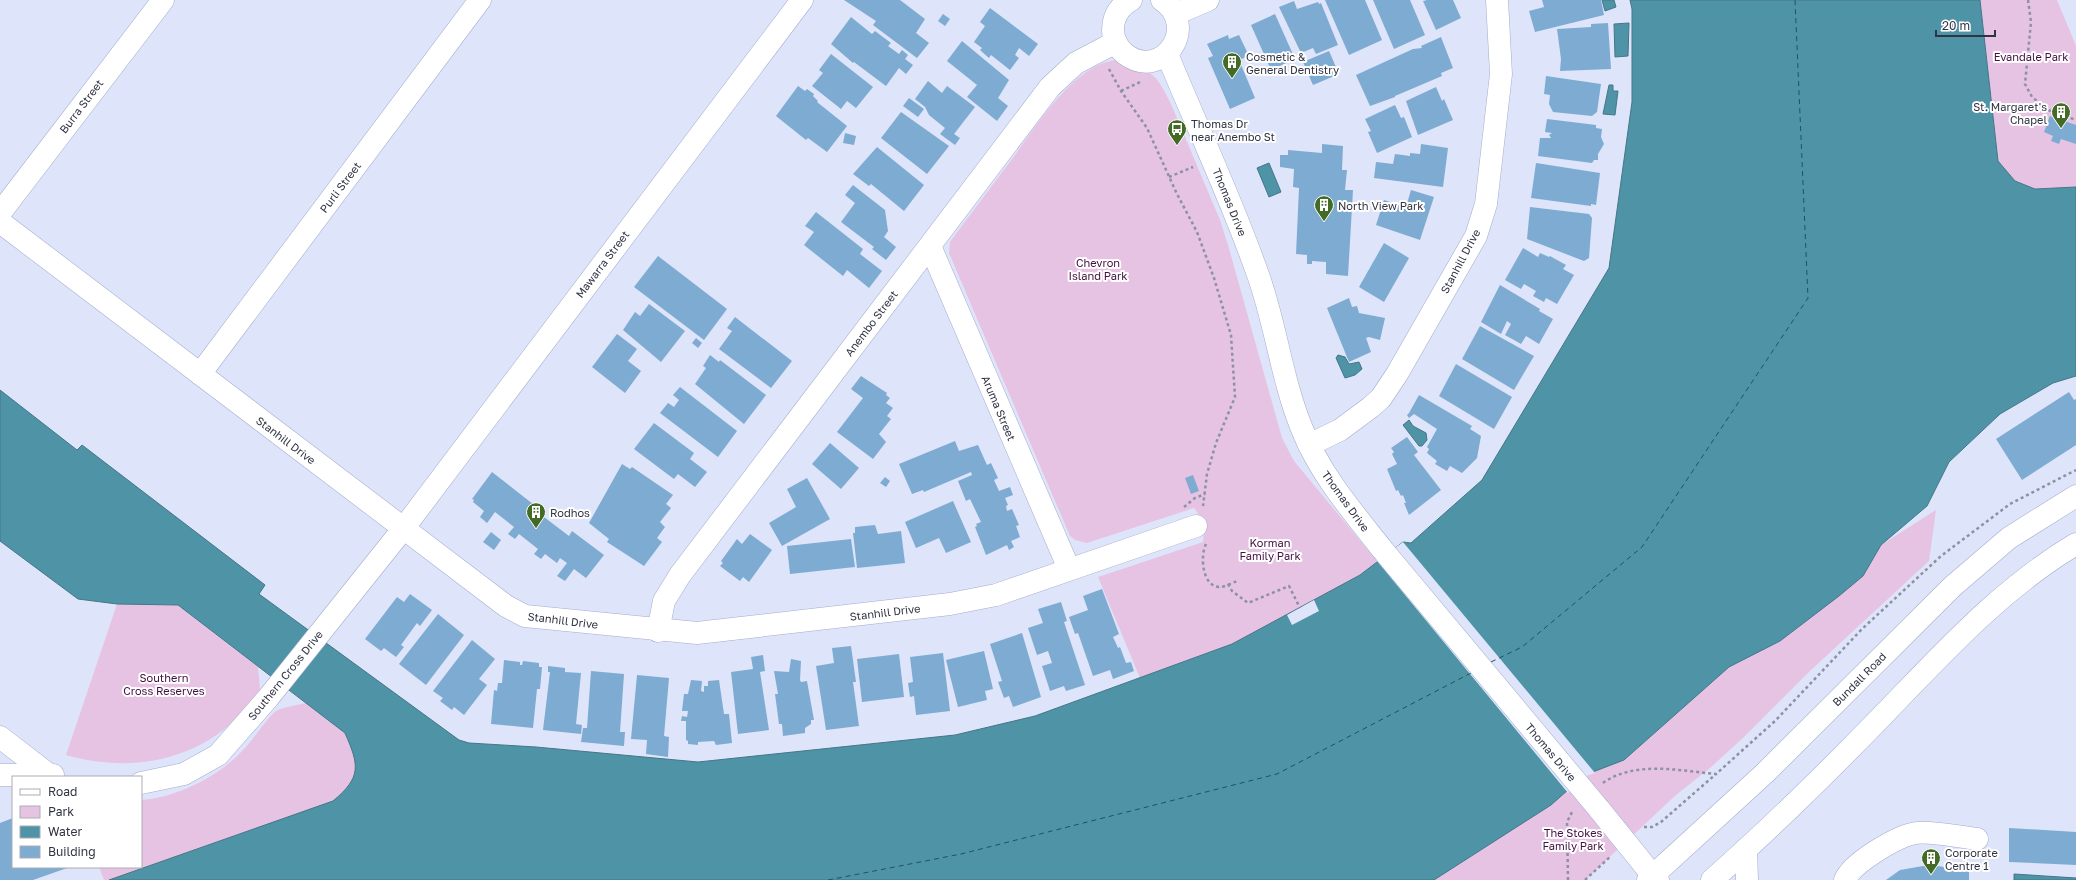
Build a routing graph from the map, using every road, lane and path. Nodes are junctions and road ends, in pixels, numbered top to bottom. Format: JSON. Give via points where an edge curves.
{"nodes":[{"id":1,"x":163,"y":0,"type":"edge"},
{"id":2,"x":480,"y":0,"type":"edge"},
{"id":3,"x":802,"y":0,"type":"edge"},
{"id":4,"x":1131,"y":0,"type":"edge"},
{"id":5,"x":1208,"y":0,"type":"edge"},
{"id":6,"x":1497,"y":0,"type":"edge"},
{"id":7,"x":2028,"y":0,"type":"edge"},
{"id":8,"x":1169,"y":7,"type":"edge"},
{"id":9,"x":1116,"y":42,"type":"junction"},
{"id":10,"x":1167,"y":54,"type":"junction"},
{"id":11,"x":1106,"y":64,"type":"dead end"},
{"id":12,"x":1147,"y":79,"type":"dead end"},
{"id":13,"x":1121,"y":91,"type":"junction"},
{"id":14,"x":2076,"y":120,"type":"edge"},
{"id":15,"x":1196,"y":166,"type":"dead end"},
{"id":16,"x":1169,"y":177,"type":"junction"},
{"id":17,"x":0,"y":213,"type":"edge"},
{"id":18,"x":0,"y":222,"type":"edge"},
{"id":19,"x":930,"y":246,"type":"junction"},
{"id":20,"x":200,"y":374,"type":"junction"},
{"id":21,"x":1309,"y":445,"type":"junction"},
{"id":22,"x":2076,"y":470,"type":"edge"},
{"id":23,"x":2076,"y":496,"type":"edge"},
{"id":24,"x":1202,"y":526,"type":"junction"},
{"id":25,"x":403,"y":529,"type":"junction"},
{"id":26,"x":2076,"y":544,"type":"edge"},
{"id":27,"x":1069,"y":569,"type":"junction"},
{"id":28,"x":1237,"y":581,"type":"dead end"},
{"id":29,"x":1228,"y":584,"type":"junction"},
{"id":30,"x":1300,"y":608,"type":"dead end"},
{"id":31,"x":658,"y":631,"type":"junction"},
{"id":32,"x":0,"y":737,"type":"edge"},
{"id":33,"x":1716,"y":774,"type":"junction"},
{"id":34,"x":0,"y":775,"type":"edge"},
{"id":35,"x":53,"y":776,"type":"edge"},
{"id":36,"x":142,"y":782,"type":"edge"},
{"id":37,"x":1603,"y":783,"type":"dead end"},
{"id":38,"x":1578,"y":805,"type":"dead end"},
{"id":39,"x":1644,"y":827,"type":"dead end"},
{"id":40,"x":1977,"y":839,"type":"dead end"},
{"id":41,"x":1746,"y":849,"type":"junction"},
{"id":42,"x":1614,"y":854,"type":"dead end"},
{"id":43,"x":1653,"y":879,"type":"edge"},
{"id":44,"x":1568,"y":880,"type":"edge"},
{"id":45,"x":1586,"y":880,"type":"edge"},
{"id":46,"x":1712,"y":880,"type":"edge"},
{"id":47,"x":1747,"y":880,"type":"edge"},
{"id":48,"x":1845,"y":880,"type":"edge"}],
"edges":[{"from":1,"to":17,"type":"street","name":"Burra Street"},
{"from":2,"to":20,"type":"street","name":"Purli Street"},
{"from":3,"to":25,"type":"street","name":"Mawarra Street"},
{"from":4,"to":9,"type":"street","via":[[1119,9],[1114,19]]},
{"from":5,"to":8,"type":"street"},
{"from":6,"to":21,"type":"street","name":"Stanhill Drive","via":[[1501,74],[1486,204],[1476,236],[1381,398],[1340,430]]},
{"from":7,"to":14,"type":"path","via":[[2031,22],[2025,84],[2032,97],[2048,110]]},
{"from":8,"to":10,"type":"street","via":[[1179,30],[1176,41]]},
{"from":9,"to":10,"type":"street","via":[[1122,51],[1138,61],[1150,61]]},
{"from":9,"to":19,"type":"street","name":"Anembo Street","via":[[1081,59],[1061,75]]},
{"from":10,"to":21,"type":"street","name":"Thomas Drive","via":[[1224,184],[1258,273],[1294,406]]},
{"from":11,"to":13,"type":"path"},
{"from":12,"to":13,"type":"path"},
{"from":13,"to":16,"type":"path","via":[[1147,128]]},
{"from":15,"to":16,"type":"path"},
{"from":16,"to":24,"type":"path","via":[[1197,232],[1231,336],[1235,397],[1216,443],[1207,474],[1202,505]]},
{"from":18,"to":20,"type":"street","name":"Stanhill Drive"},
{"from":19,"to":27,"type":"street","name":"Aruma Street"},
{"from":19,"to":31,"type":"street","name":"Anembo Street","via":[[676,580],[664,601]]},
{"from":20,"to":25,"type":"street","name":"Stanhill Drive"},
{"from":21,"to":43,"type":"street","name":"Thomas Drive","bridge":true,"via":[[1344,501],[1382,549],[1599,809]]},
{"from":22,"to":33,"type":"path","via":[[2010,504],[1941,556],[1862,629],[1775,721]]},
{"from":23,"to":43,"type":"street","name":"Bundall Road","via":[[2010,538],[1953,586],[1766,773]]},
{"from":24,"to":27,"type":"street","name":"Stanhill Drive"},
{"from":24,"to":29,"type":"path","via":[[1203,568],[1209,581],[1214,585],[1220,587]]},
{"from":25,"to":31,"type":"street","name":"Stanhill Drive","via":[[519,614],[540,619]]},
{"from":25,"to":36,"type":"street","name":"Southern Cross Drive","via":[[268,698],[218,755],[184,774]]},
{"from":26,"to":41,"type":"street","via":[[2018,584],[1965,631],[1880,719]]},
{"from":27,"to":31,"type":"street","name":"Stanhill Drive","via":[[996,594],[950,604],[706,632]]},
{"from":28,"to":29,"type":"path"},
{"from":29,"to":30,"type":"path","via":[[1232,591],[1248,603],[1289,586]]},
{"from":32,"to":35,"type":"street"},
{"from":33,"to":37,"type":"path","via":[[1635,770],[1609,778]]},
{"from":33,"to":39,"type":"path","via":[[1661,822],[1652,827]]},
{"from":34,"to":35,"type":"street"},
{"from":38,"to":44,"type":"path","via":[[1571,812],[1567,822]]},
{"from":40,"to":48,"type":"street","via":[[1916,833],[1898,839],[1871,854]]},
{"from":41,"to":46,"type":"street"},
{"from":41,"to":47,"type":"street"},
{"from":42,"to":45,"type":"path"}]}
